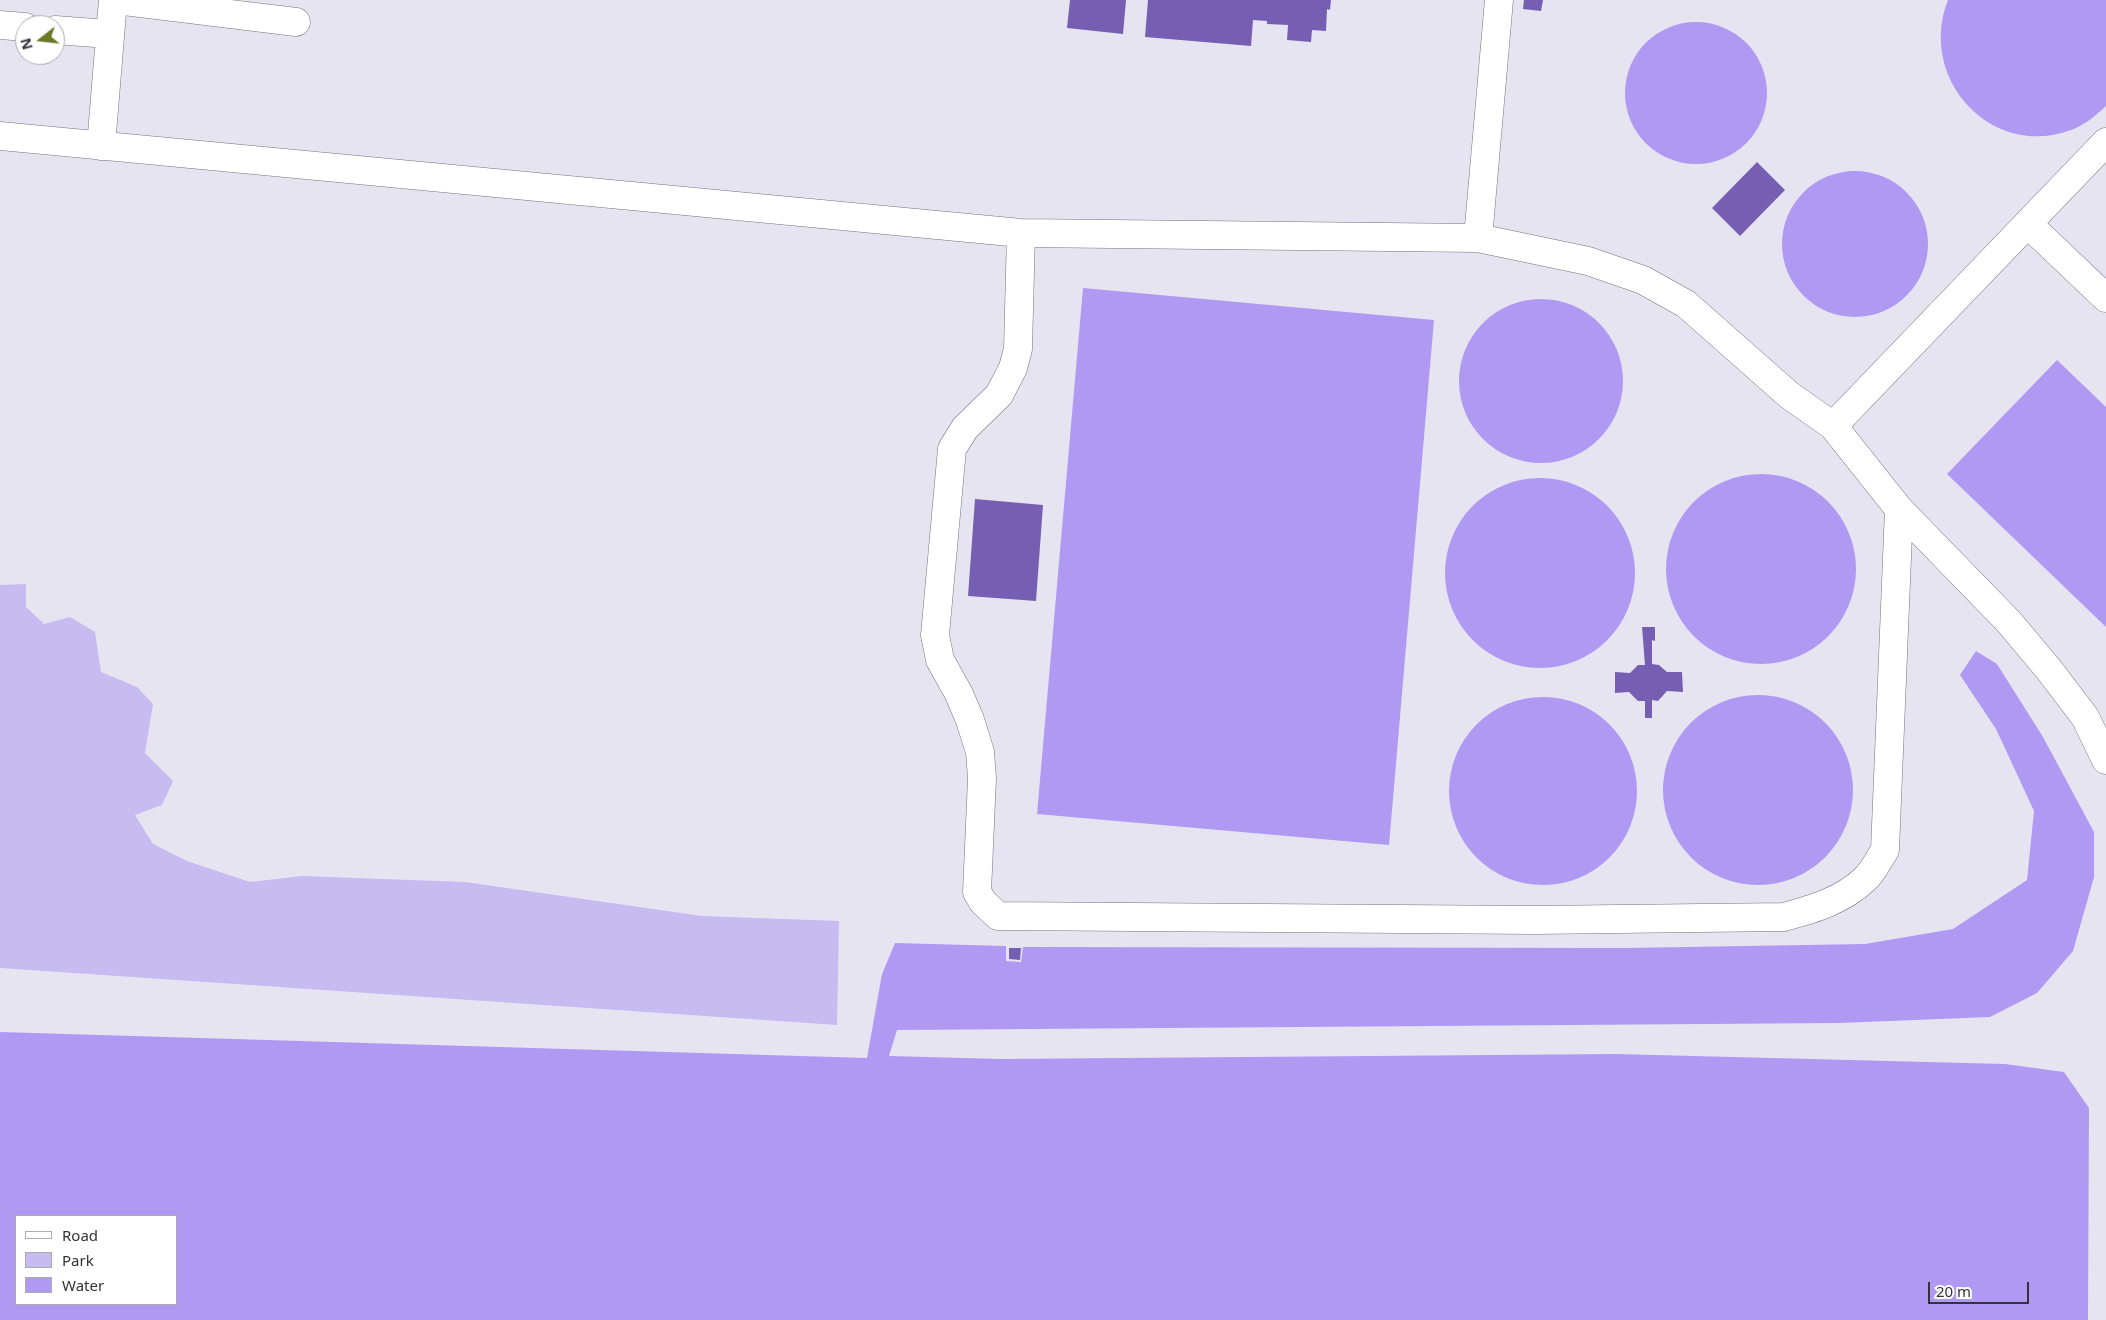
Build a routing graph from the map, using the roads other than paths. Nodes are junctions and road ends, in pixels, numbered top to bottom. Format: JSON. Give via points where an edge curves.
{"nodes":[{"id":1,"x":114,"y":0,"type":"edge"},
{"id":2,"x":1499,"y":0,"type":"edge"},
{"id":3,"x":296,"y":22,"type":"dead end"},
{"id":4,"x":0,"y":25,"type":"edge"},
{"id":5,"x":15,"y":26,"type":"edge"},
{"id":6,"x":65,"y":31,"type":"edge"},
{"id":7,"x":109,"y":34,"type":"junction"},
{"id":8,"x":0,"y":136,"type":"edge"},
{"id":9,"x":2106,"y":142,"type":"edge"},
{"id":10,"x":101,"y":146,"type":"junction"},
{"id":11,"x":2028,"y":224,"type":"junction"},
{"id":12,"x":1021,"y":233,"type":"junction"},
{"id":13,"x":1478,"y":238,"type":"junction"},
{"id":14,"x":2106,"y":298,"type":"edge"},
{"id":15,"x":1833,"y":426,"type":"junction"},
{"id":16,"x":1899,"y":509,"type":"junction"},
{"id":17,"x":2106,"y":760,"type":"edge"}],
"edges":[{"from":1,"to":3,"type":"lane"},
{"from":1,"to":7,"type":"lane"},
{"from":2,"to":13,"type":"lane"},
{"from":4,"to":5,"type":"lane"},
{"from":6,"to":7,"type":"lane"},
{"from":7,"to":10,"type":"lane"},
{"from":8,"to":10,"type":"lane"},
{"from":9,"to":11,"type":"lane"},
{"from":10,"to":12,"type":"lane"},
{"from":11,"to":14,"type":"lane"},
{"from":11,"to":15,"type":"lane"},
{"from":12,"to":13,"type":"lane"},
{"from":12,"to":16,"type":"lane","via":[[1018,349],[1013,368],[999,395],[965,428],[952,449],[935,635],[940,660],[959,694],[980,752],[982,778],[977,892],[998,916],[1535,920],[1784,917],[1842,897],[1866,878],[1885,850]]},
{"from":13,"to":15,"type":"lane","via":[[1588,261],[1643,280],[1686,304],[1790,395]]},
{"from":15,"to":16,"type":"lane"},
{"from":16,"to":17,"type":"lane","via":[[2008,622],[2050,671],[2085,717]]}]}
